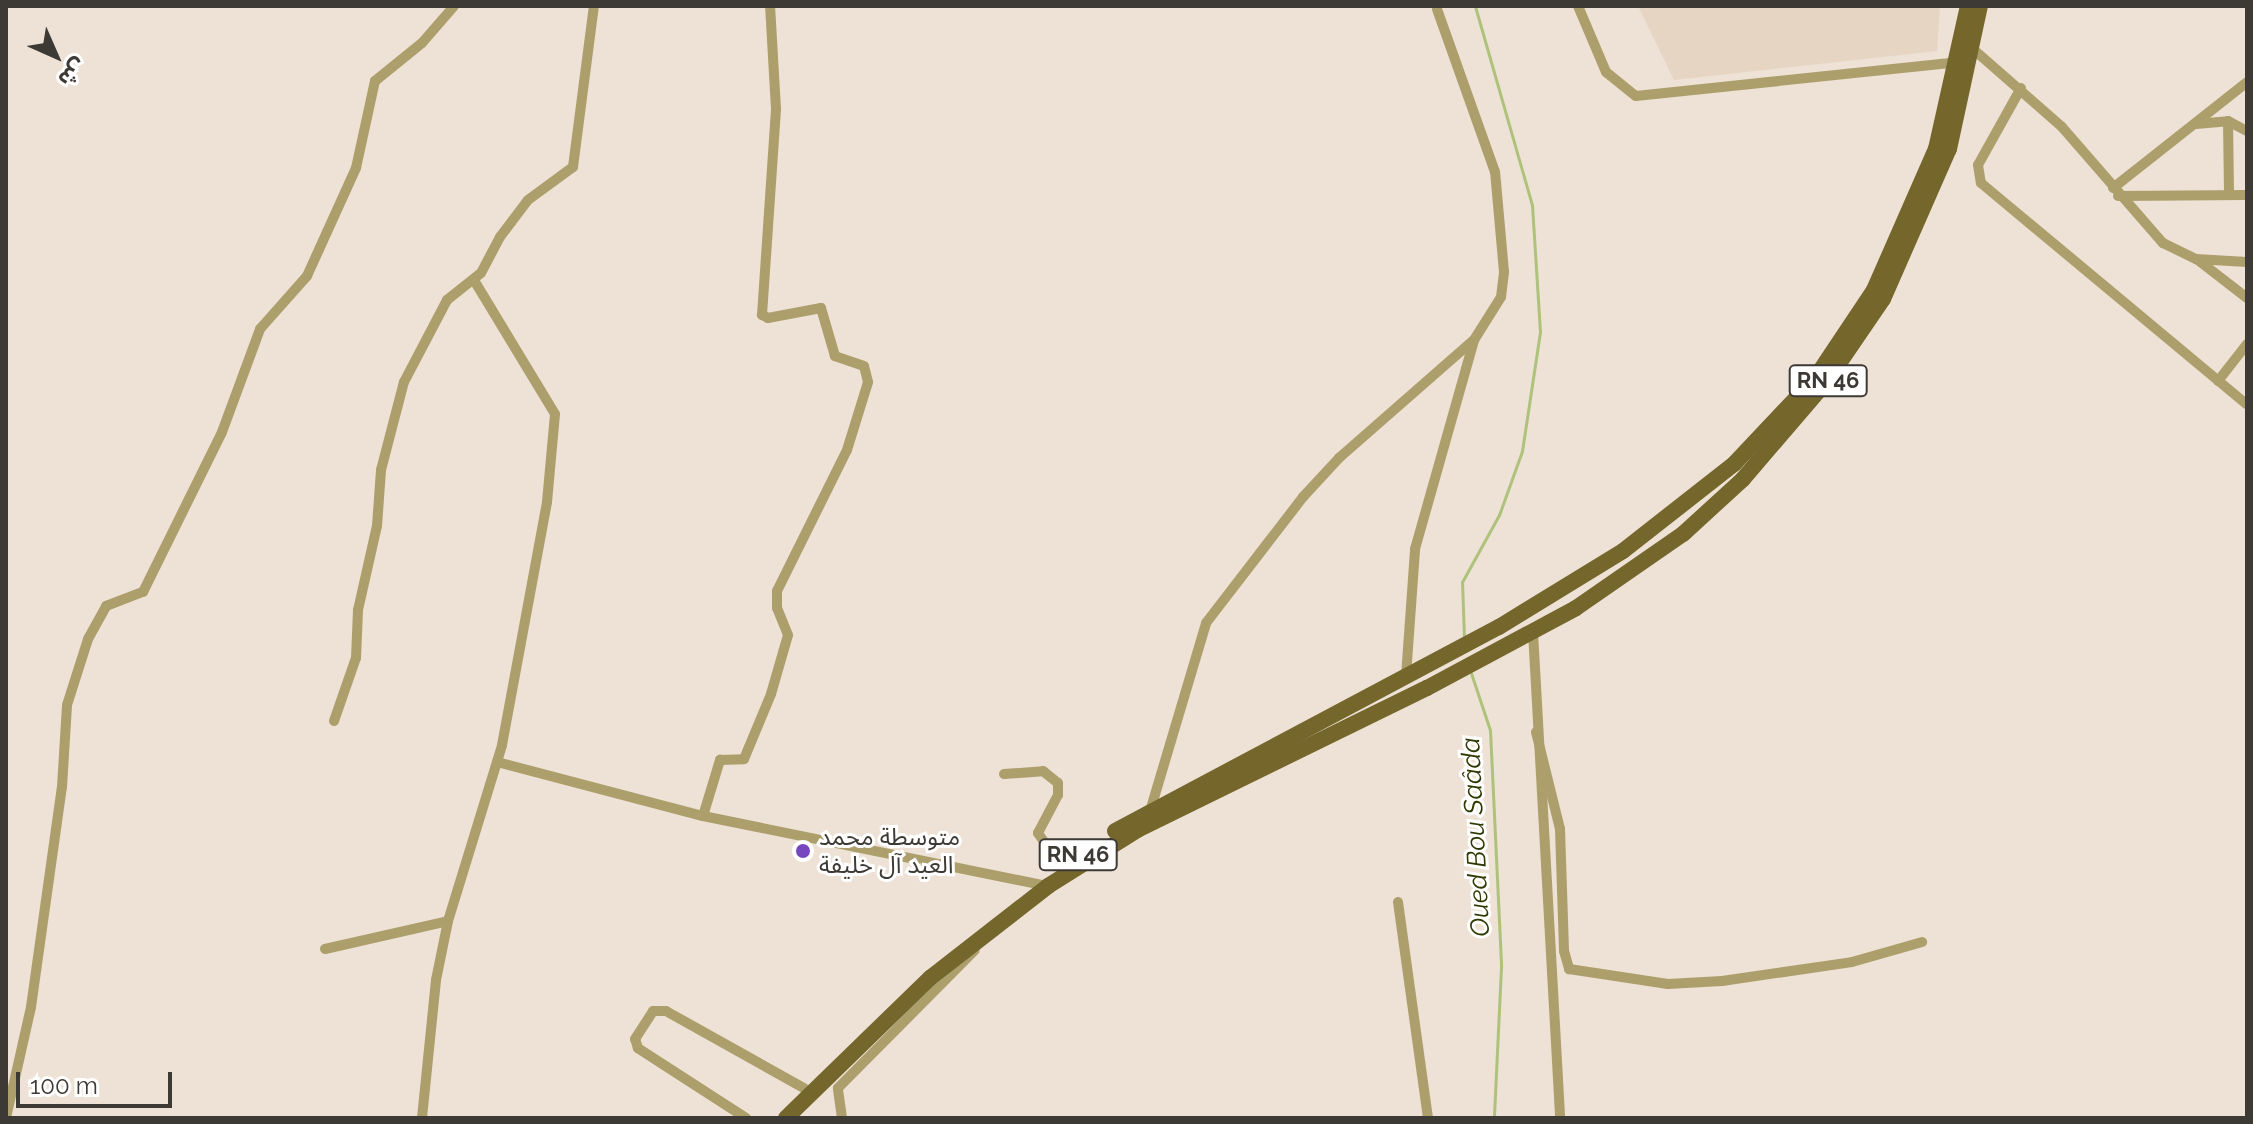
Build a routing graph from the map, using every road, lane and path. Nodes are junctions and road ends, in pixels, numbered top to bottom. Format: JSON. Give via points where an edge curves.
{"nodes":[{"id":1,"x":454,"y":6,"type":"edge"},
{"id":2,"x":594,"y":6,"type":"edge"},
{"id":3,"x":770,"y":6,"type":"edge"},
{"id":4,"x":1578,"y":6,"type":"edge"},
{"id":5,"x":1968,"y":6,"type":"edge"},
{"id":6,"x":1980,"y":6,"type":"edge"},
{"id":7,"x":1437,"y":9,"type":"dead end"},
{"id":8,"x":1973,"y":49,"type":"junction"},
{"id":9,"x":1957,"y":62,"type":"junction"},
{"id":10,"x":2247,"y":82,"type":"edge"},
{"id":11,"x":2021,"y":88,"type":"junction"},
{"id":12,"x":2228,"y":121,"type":"junction"},
{"id":13,"x":2195,"y":124,"type":"junction"},
{"id":14,"x":2247,"y":131,"type":"edge"},
{"id":15,"x":2116,"y":192,"type":"junction"},
{"id":16,"x":2229,"y":195,"type":"junction"},
{"id":17,"x":2247,"y":195,"type":"edge"},
{"id":18,"x":2196,"y":259,"type":"junction"},
{"id":19,"x":2247,"y":262,"type":"edge"},
{"id":20,"x":474,"y":280,"type":"junction"},
{"id":21,"x":2247,"y":298,"type":"edge"},
{"id":22,"x":1474,"y":340,"type":"junction"},
{"id":23,"x":2247,"y":344,"type":"edge"},
{"id":24,"x":2218,"y":381,"type":"junction"},
{"id":25,"x":2247,"y":405,"type":"edge"},
{"id":26,"x":1533,"y":632,"type":"junction"},
{"id":27,"x":1406,"y":676,"type":"junction"},
{"id":28,"x":334,"y":721,"type":"dead end"},
{"id":29,"x":1536,"y":732,"type":"junction"},
{"id":30,"x":497,"y":762,"type":"junction"},
{"id":31,"x":1004,"y":774,"type":"dead end"},
{"id":32,"x":1151,"y":808,"type":"junction"},
{"id":33,"x":703,"y":816,"type":"junction"},
{"id":34,"x":1060,"y":866,"type":"junction"},
{"id":35,"x":1041,"y":884,"type":"junction"},
{"id":36,"x":1398,"y":902,"type":"dead end"},
{"id":37,"x":448,"y":921,"type":"junction"},
{"id":38,"x":993,"y":925,"type":"junction"},
{"id":39,"x":1922,"y":942,"type":"dead end"},
{"id":40,"x":325,"y":949,"type":"dead end"},
{"id":41,"x":804,"y":1088,"type":"junction"},
{"id":42,"x":6,"y":1118,"type":"edge"},
{"id":43,"x":422,"y":1118,"type":"edge"},
{"id":44,"x":746,"y":1118,"type":"edge"},
{"id":45,"x":774,"y":1118,"type":"edge"},
{"id":46,"x":786,"y":1118,"type":"edge"},
{"id":47,"x":842,"y":1118,"type":"edge"},
{"id":48,"x":1428,"y":1118,"type":"edge"},
{"id":49,"x":1560,"y":1118,"type":"edge"}],
"edges":[{"from":1,"to":42,"type":"street","via":[[422,43],[375,81],[356,168],[307,276],[260,329],[222,432],[146,587],[139,596],[106,606],[88,639],[67,705],[62,787],[31,1007]]},
{"from":2,"to":20,"type":"street","via":[[573,167],[528,200]]},
{"from":3,"to":33,"type":"street","via":[[776,109],[762,315],[821,308],[835,356],[864,366],[868,382],[847,450],[777,591],[777,608],[788,635],[771,694],[744,759],[722,758],[717,765]]},
{"from":4,"to":9,"type":"street","via":[[1606,72],[1636,96]]},
{"from":5,"to":9,"type":"main road","number":"RN 46"},
{"from":6,"to":8,"type":"main road","number":"RN 46"},
{"from":7,"to":22,"type":"street","via":[[1497,192],[1501,297]]},
{"from":8,"to":11,"type":"street"},
{"from":8,"to":26,"type":"main road","number":"RN 46","via":[[1949,149],[1917,230],[1883,299],[1827,381],[1743,479],[1683,534]]},
{"from":9,"to":27,"type":"main road","number":"RN 46","via":[[1936,149],[1904,230],[1874,290],[1816,377],[1734,464],[1674,514],[1499,627]]},
{"from":10,"to":13,"type":"street"},
{"from":11,"to":15,"type":"street"},
{"from":11,"to":24,"type":"street","via":[[1978,165],[1981,183]]},
{"from":12,"to":13,"type":"street"},
{"from":12,"to":14,"type":"street"},
{"from":12,"to":16,"type":"street"},
{"from":13,"to":15,"type":"street"},
{"from":15,"to":16,"type":"street"},
{"from":15,"to":18,"type":"street","via":[[2163,243]]},
{"from":16,"to":17,"type":"street"},
{"from":18,"to":19,"type":"street"},
{"from":18,"to":21,"type":"street"},
{"from":20,"to":28,"type":"street","via":[[447,300],[414,354],[404,382],[381,470],[377,526],[358,610],[356,658]]},
{"from":20,"to":30,"type":"street","via":[[555,414],[547,502]]},
{"from":22,"to":27,"type":"street","via":[[1415,549]]},
{"from":22,"to":32,"type":"street","via":[[1339,458],[1279,524],[1206,623]]},
{"from":23,"to":24,"type":"street"},
{"from":24,"to":25,"type":"street"},
{"from":26,"to":29,"type":"street"},
{"from":26,"to":35,"type":"main road","number":"RN 46","via":[[1139,829]]},
{"from":27,"to":32,"type":"main road","number":"RN 46"},
{"from":29,"to":39,"type":"street","via":[[1560,829],[1569,969],[1668,984],[1722,981],[1852,962]]},
{"from":29,"to":49,"type":"street"},
{"from":30,"to":33,"type":"street"},
{"from":30,"to":37,"type":"street"},
{"from":31,"to":34,"type":"street","via":[[1043,771],[1058,783],[1058,795],[1038,828],[1040,840]]},
{"from":32,"to":34,"type":"main road","number":"RN 46"},
{"from":33,"to":35,"type":"street"},
{"from":34,"to":35,"type":"main road","number":"RN 46"},
{"from":35,"to":38,"type":"main road","number":"RN 46"},
{"from":35,"to":41,"type":"main road","number":"RN 46","via":[[970,932]]},
{"from":36,"to":48,"type":"street"},
{"from":37,"to":40,"type":"street"},
{"from":37,"to":43,"type":"street","via":[[436,980]]},
{"from":38,"to":46,"type":"main road","number":"RN 46"},
{"from":38,"to":47,"type":"street","via":[[961,967],[838,1088]]},
{"from":41,"to":44,"type":"street","via":[[666,1011],[653,1011],[636,1037],[638,1048]]},
{"from":41,"to":45,"type":"main road","number":"RN 46"}]}
